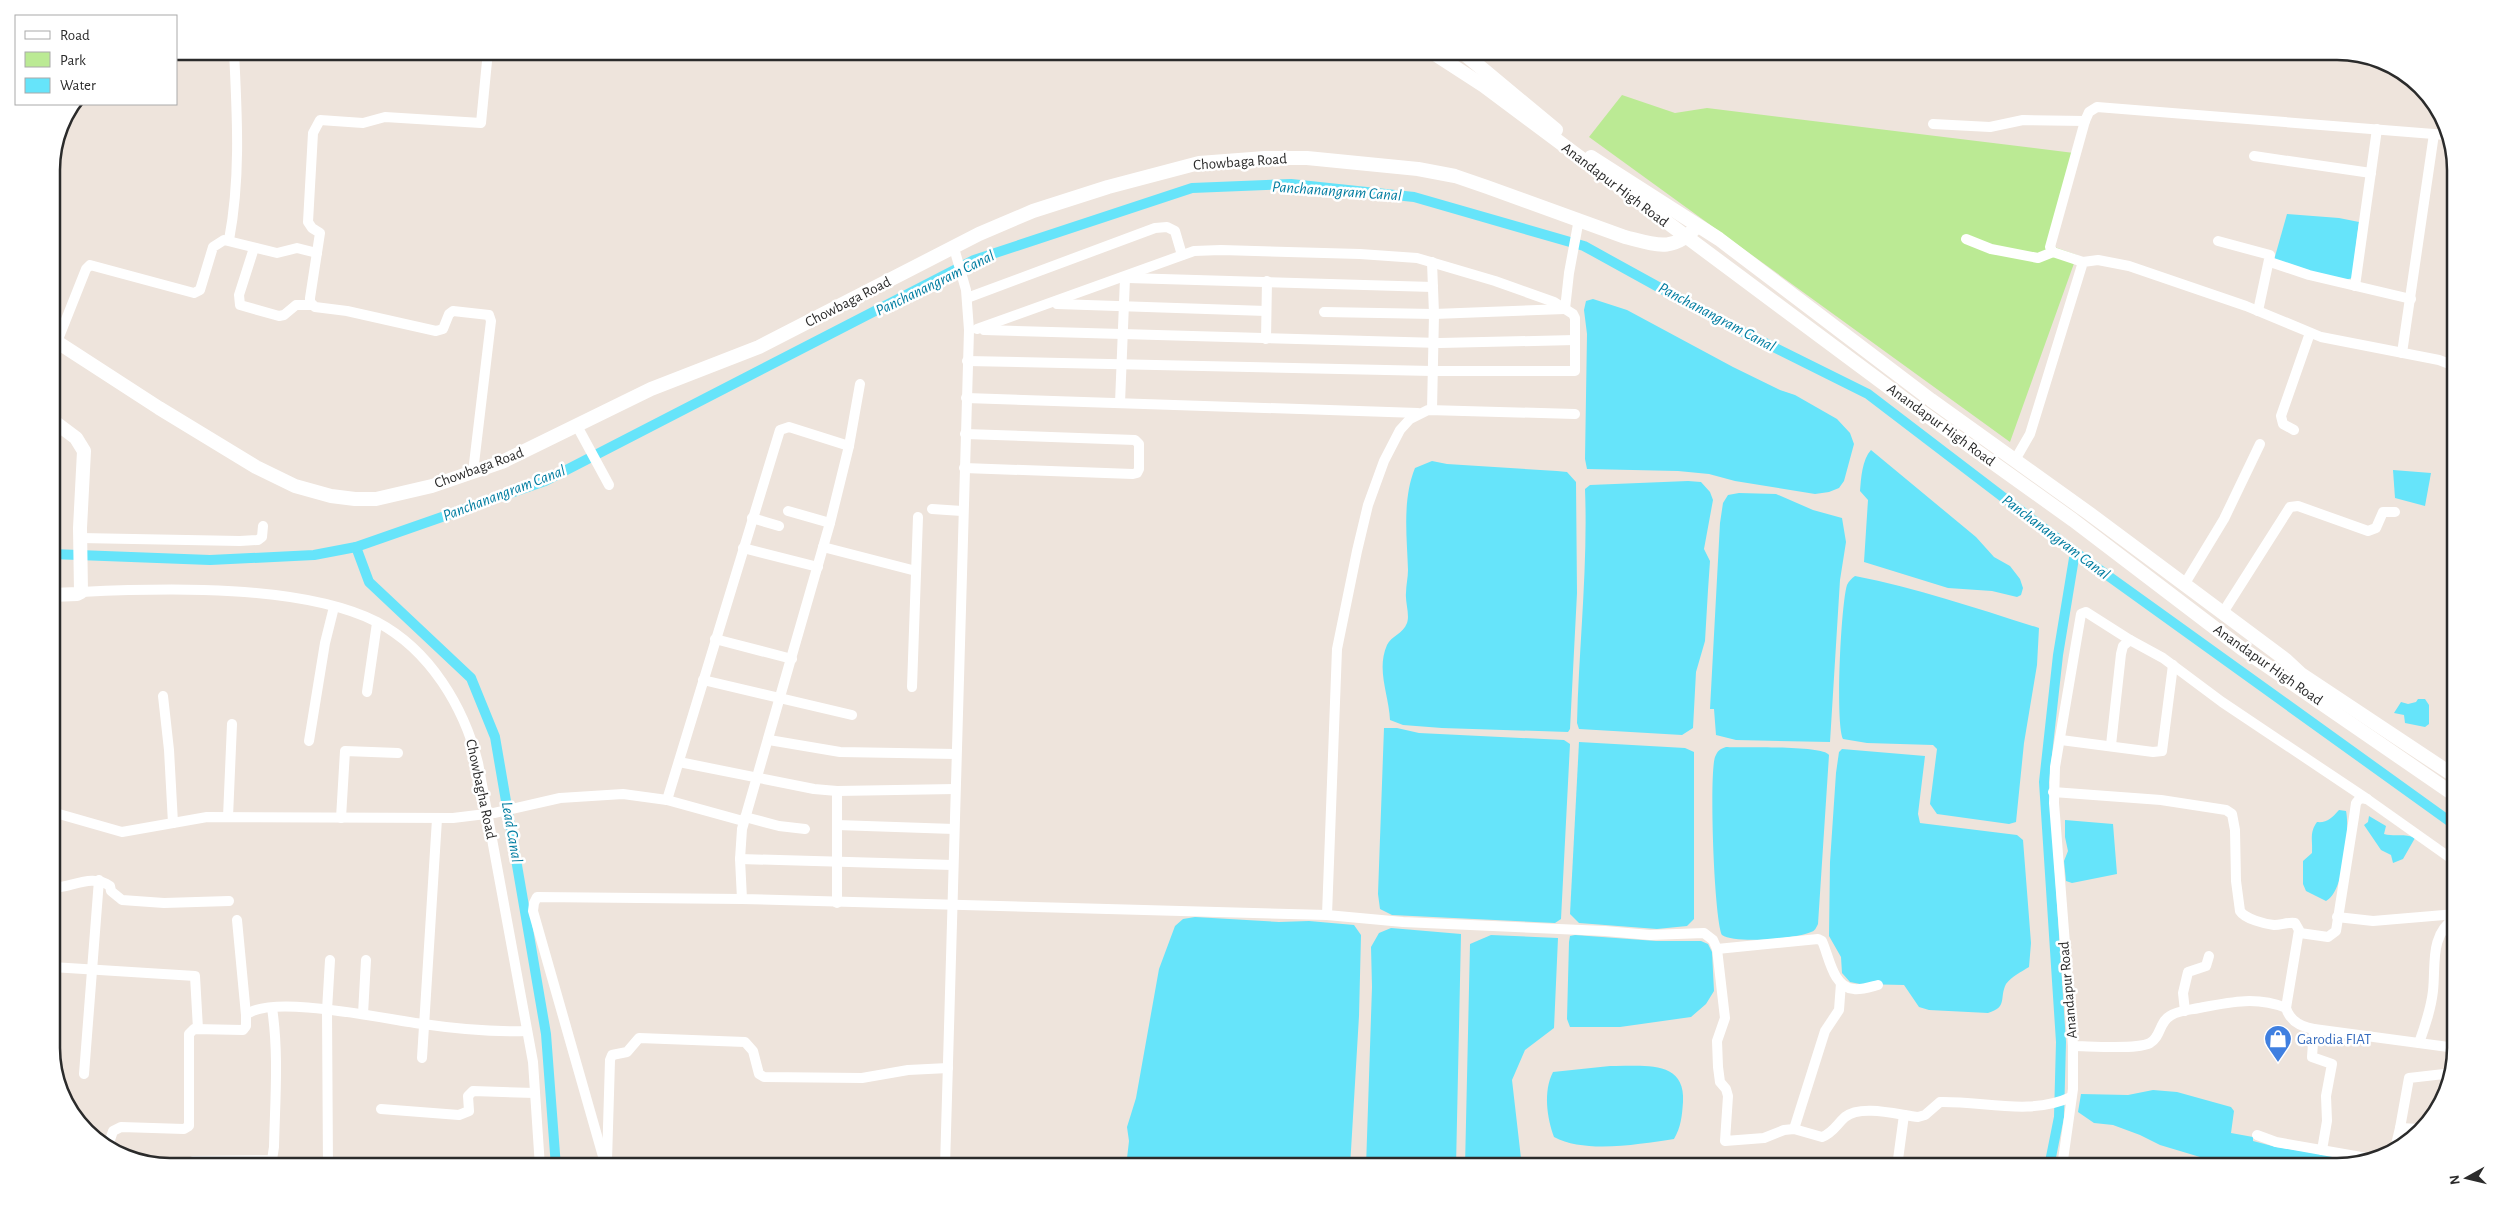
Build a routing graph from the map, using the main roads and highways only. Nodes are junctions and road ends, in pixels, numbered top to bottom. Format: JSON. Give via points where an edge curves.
{"nodes":[{"id":1,"x":1454,"y":60,"type":"edge"},
{"id":2,"x":1471,"y":60,"type":"edge"},
{"id":3,"x":1697,"y":226,"type":"junction"},
{"id":4,"x":1686,"y":239,"type":"junction"},
{"id":5,"x":60,"y":344,"type":"edge"},
{"id":6,"x":60,"y":426,"type":"edge"},
{"id":7,"x":60,"y":595,"type":"edge"},
{"id":8,"x":2447,"y":771,"type":"edge"},
{"id":9,"x":2447,"y":790,"type":"edge"}],
"edges":[{"from":1,"to":4,"type":"main road","name":"Anandapur High Road"},
{"from":2,"to":3,"type":"main road","name":"Anandapur High Road","via":[[1576,146]]},
{"from":3,"to":4,"type":"main road"},
{"from":3,"to":8,"type":"main road","name":"Anandapur High Road","via":[[1719,239],[1931,400],[2286,660],[2300,674]]},
{"from":4,"to":5,"type":"main road","name":"Chowbaga Road","via":[[1665,245],[1646,243],[1463,179],[1418,169],[1316,159],[1265,158],[1199,163],[1033,211],[979,234],[956,254],[759,346],[651,389],[511,458],[410,492],[376,499],[330,496],[295,486],[256,467]]},
{"from":4,"to":9,"type":"main road","name":"Anandapur High Road","via":[[2073,520],[2241,648]]},
{"from":6,"to":7,"type":"main road","via":[[76,438],[84,451],[80,541],[82,592]]}]}
